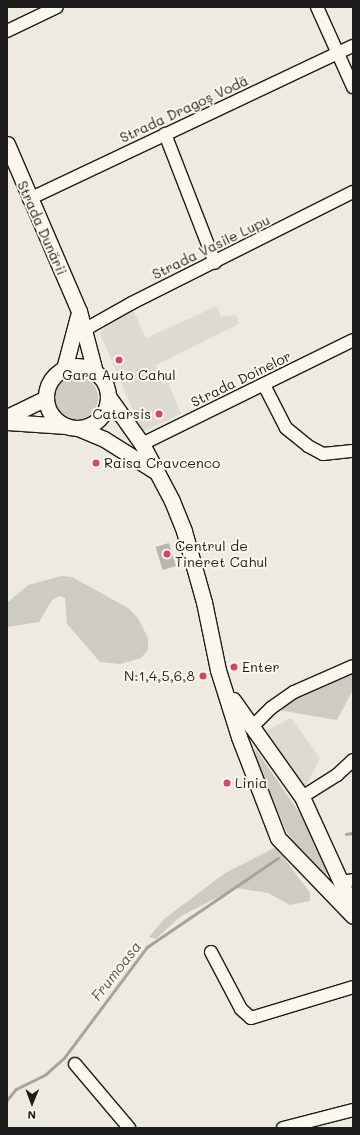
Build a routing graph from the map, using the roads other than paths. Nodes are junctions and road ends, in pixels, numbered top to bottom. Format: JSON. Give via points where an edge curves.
{"nodes":[{"id":1,"x":57,"y":7,"type":"edge"},
{"id":2,"x":317,"y":7,"type":"edge"},
{"id":3,"x":7,"y":31,"type":"edge"},
{"id":4,"x":353,"y":46,"type":"edge"},
{"id":5,"x":338,"y":54,"type":"junction"},
{"id":6,"x":353,"y":88,"type":"edge"},
{"id":7,"x":165,"y":134,"type":"junction"},
{"id":8,"x":7,"y":144,"type":"edge"},
{"id":9,"x":353,"y":192,"type":"edge"},
{"id":10,"x":29,"y":199,"type":"junction"},
{"id":11,"x":215,"y":263,"type":"junction"},
{"id":12,"x":79,"y":311,"type":"junction"},
{"id":13,"x":84,"y":330,"type":"junction"},
{"id":14,"x":353,"y":340,"type":"edge"},
{"id":15,"x":64,"y":369,"type":"junction"},
{"id":16,"x":95,"y":372,"type":"junction"},
{"id":17,"x":264,"y":386,"type":"junction"},
{"id":18,"x":108,"y":396,"type":"junction"},
{"id":19,"x":46,"y":398,"type":"junction"},
{"id":20,"x":7,"y":417,"type":"edge"},
{"id":21,"x":7,"y":422,"type":"edge"},
{"id":22,"x":72,"y":427,"type":"junction"},
{"id":23,"x":142,"y":444,"type":"junction"},
{"id":24,"x":353,"y":451,"type":"edge"},
{"id":25,"x":159,"y":474,"type":"junction"},
{"id":26,"x":353,"y":666,"type":"edge"},
{"id":27,"x":223,"y":686,"type":"junction"},
{"id":28,"x":251,"y":728,"type":"junction"},
{"id":29,"x":266,"y":746,"type":"junction"},
{"id":30,"x":246,"y":754,"type":"junction"},
{"id":31,"x":353,"y":760,"type":"edge"},
{"id":32,"x":302,"y":797,"type":"junction"},
{"id":33,"x":344,"y":878,"type":"edge"},
{"id":34,"x":322,"y":881,"type":"junction"},
{"id":35,"x":353,"y":910,"type":"edge"},
{"id":36,"x":353,"y":916,"type":"edge"},
{"id":37,"x":211,"y":952,"type":"dead end"},
{"id":38,"x":353,"y":987,"type":"edge"},
{"id":39,"x":74,"y":1064,"type":"dead end"},
{"id":40,"x":353,"y":1110,"type":"edge"},
{"id":41,"x":129,"y":1128,"type":"edge"},
{"id":42,"x":283,"y":1128,"type":"edge"}],
"edges":[{"from":1,"to":3,"type":"street"},
{"from":2,"to":5,"type":"street"},
{"from":4,"to":5,"type":"street","name":"Strada Dragoș Vodă"},
{"from":5,"to":6,"type":"street"},
{"from":5,"to":7,"type":"street","name":"Strada Dragoș Vodă"},
{"from":7,"to":10,"type":"street","name":"Strada Dragoș Vodă"},
{"from":7,"to":11,"type":"street"},
{"from":8,"to":10,"type":"main road","name":"Strada Dunării"},
{"from":9,"to":11,"type":"street","name":"Strada Vasile Lupu"},
{"from":10,"to":12,"type":"main road","name":"Strada Dunării"},
{"from":11,"to":13,"type":"street","name":"Strada Vasile Lupu","via":[[132,303]]},
{"from":12,"to":13,"type":"main road","name":"Strada Dunării"},
{"from":12,"to":15,"type":"main road"},
{"from":13,"to":16,"type":"main road","name":"Strada Dunării"},
{"from":14,"to":17,"type":"street","name":"Strada Doinelor"},
{"from":15,"to":16,"type":"main road","via":[[78,366]]},
{"from":15,"to":19,"type":"main road","via":[[50,381]]},
{"from":16,"to":18,"type":"main road","via":[[104,382]]},
{"from":17,"to":23,"type":"street","name":"Strada Doinelor"},
{"from":17,"to":24,"type":"street","via":[[286,428],[308,446],[323,454]]},
{"from":18,"to":22,"type":"main road","via":[[100,418]]},
{"from":18,"to":23,"type":"main road"},
{"from":19,"to":20,"type":"main road"},
{"from":19,"to":22,"type":"main road","via":[[50,413]]},
{"from":21,"to":22,"type":"main road"},
{"from":22,"to":25,"type":"main road","via":[[104,439]]},
{"from":23,"to":25,"type":"main road"},
{"from":25,"to":27,"type":"main road","via":[[190,547]]},
{"from":26,"to":28,"type":"street","via":[[294,692],[271,708]]},
{"from":27,"to":28,"type":"main road"},
{"from":27,"to":30,"type":"main road"},
{"from":28,"to":29,"type":"main road"},
{"from":29,"to":30,"type":"main road","via":[[250,744]]},
{"from":29,"to":32,"type":"main road"},
{"from":30,"to":34,"type":"main road","via":[[281,843]]},
{"from":31,"to":32,"type":"street","via":[[337,776]]},
{"from":32,"to":33,"type":"main road"},
{"from":33,"to":34,"type":"main road"},
{"from":33,"to":35,"type":"main road"},
{"from":34,"to":36,"type":"main road"},
{"from":37,"to":38,"type":"street","via":[[241,1009],[251,1018]]},
{"from":39,"to":41,"type":"street"},
{"from":40,"to":42,"type":"street"}]}
